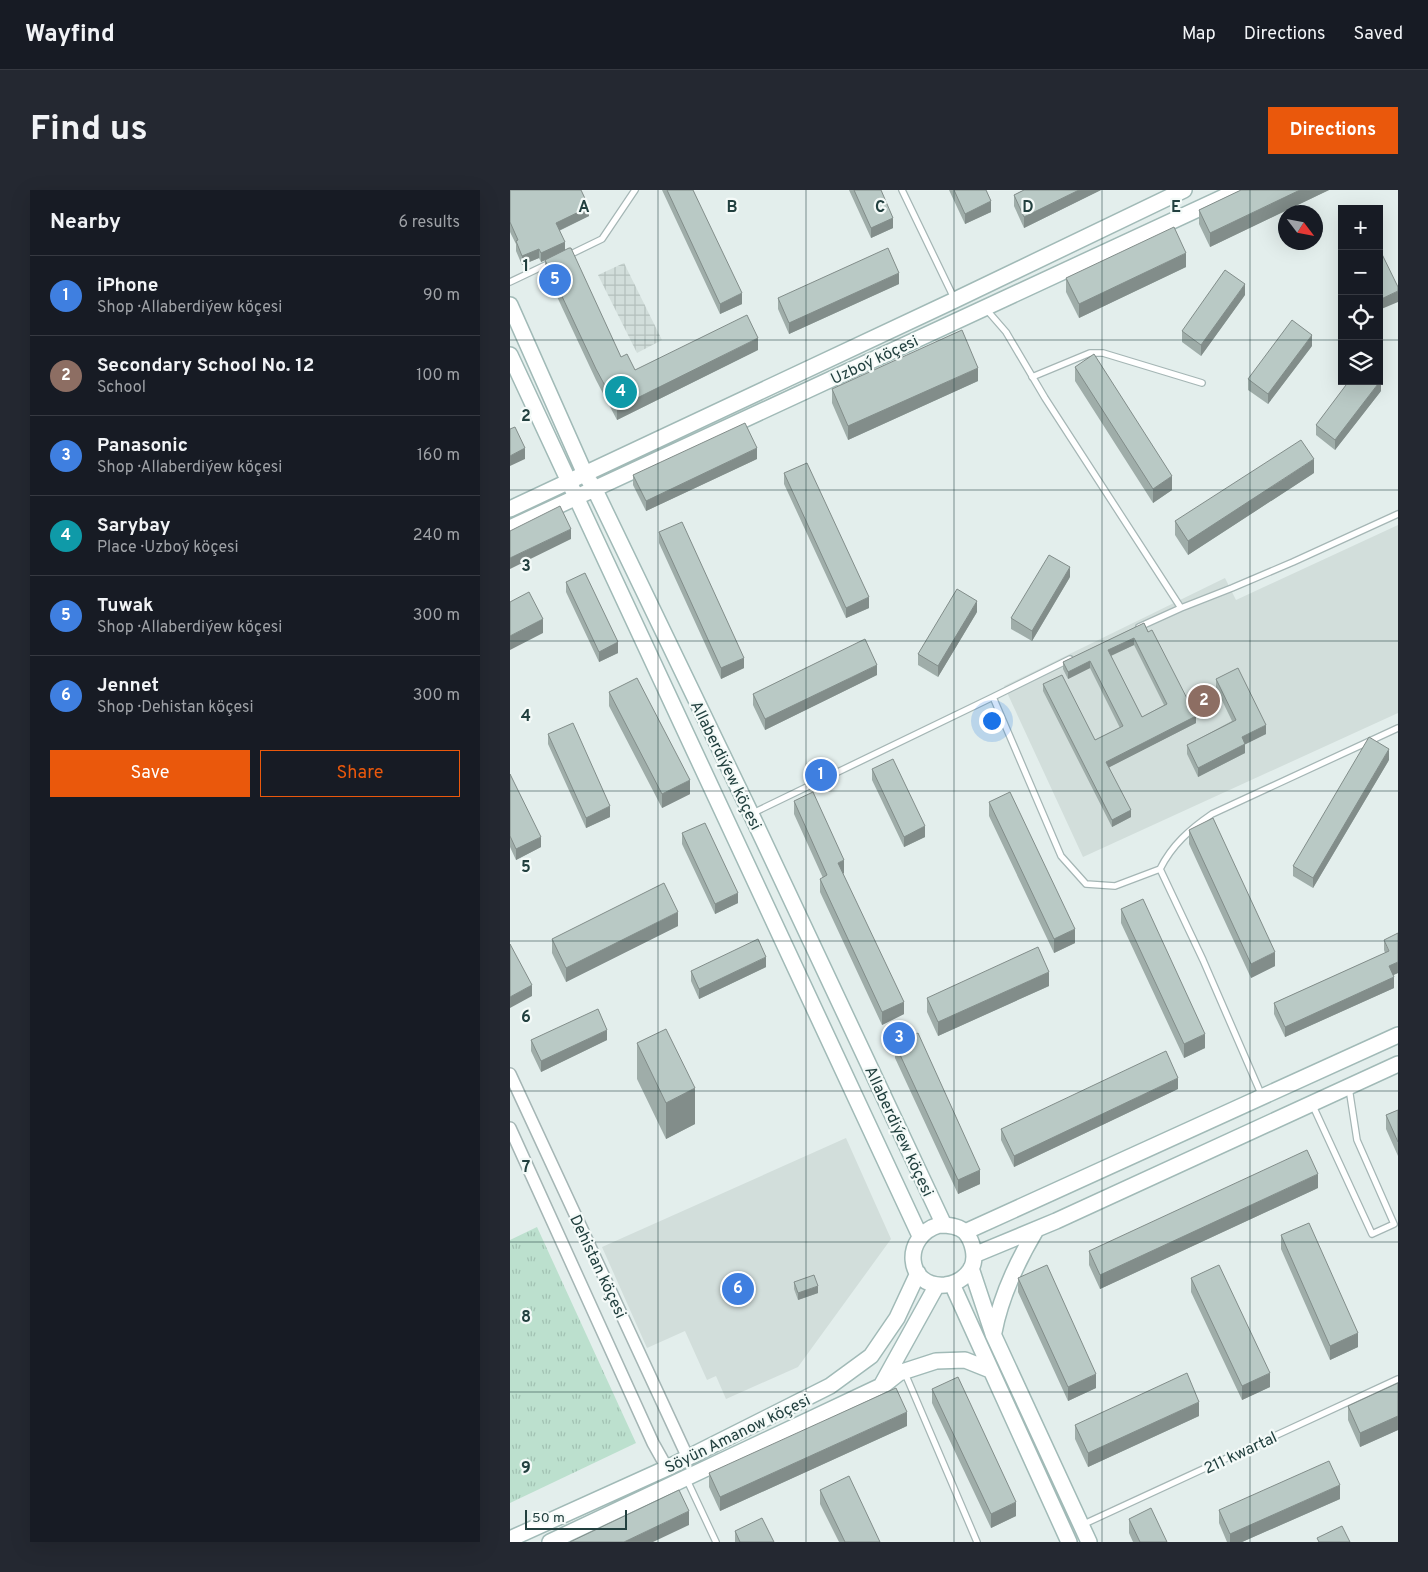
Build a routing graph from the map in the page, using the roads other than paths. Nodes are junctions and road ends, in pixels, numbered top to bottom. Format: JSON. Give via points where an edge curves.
{"nodes":[{"id":1,"x":635,"y":190,"type":"edge"},
{"id":2,"x":902,"y":190,"type":"edge"},
{"id":3,"x":1184,"y":190,"type":"edge"},
{"id":4,"x":1239,"y":190,"type":"edge"},
{"id":5,"x":510,"y":282,"type":"edge"},
{"id":6,"x":955,"y":300,"type":"junction"},
{"id":7,"x":510,"y":305,"type":"edge"},
{"id":8,"x":985,"y":307,"type":"junction"},
{"id":9,"x":510,"y":355,"type":"edge"},
{"id":10,"x":1032,"y":377,"type":"junction"},
{"id":11,"x":1202,"y":383,"type":"dead end"},
{"id":12,"x":585,"y":474,"type":"junction"},
{"id":13,"x":569,"y":481,"type":"junction"},
{"id":14,"x":595,"y":490,"type":"junction"},
{"id":15,"x":577,"y":498,"type":"junction"},
{"id":16,"x":510,"y":509,"type":"edge"},
{"id":17,"x":1398,"y":514,"type":"edge"},
{"id":18,"x":510,"y":528,"type":"edge"},
{"id":19,"x":1181,"y":608,"type":"junction"},
{"id":20,"x":1136,"y":628,"type":"edge"},
{"id":21,"x":1074,"y":658,"type":"edge"},
{"id":22,"x":993,"y":697,"type":"junction"},
{"id":23,"x":1398,"y":728,"type":"edge"},
{"id":24,"x":751,"y":814,"type":"junction"},
{"id":25,"x":1160,"y":869,"type":"junction"},
{"id":26,"x":1398,"y":1035,"type":"edge"},
{"id":27,"x":1398,"y":1064,"type":"edge"},
{"id":28,"x":510,"y":1074,"type":"edge"},
{"id":29,"x":1348,"y":1086,"type":"junction"},
{"id":30,"x":1262,"y":1097,"type":"junction"},
{"id":31,"x":1312,"y":1104,"type":"junction"},
{"id":32,"x":510,"y":1128,"type":"edge"},
{"id":33,"x":944,"y":1225,"type":"junction"},
{"id":34,"x":1036,"y":1230,"type":"junction"},
{"id":35,"x":965,"y":1232,"type":"junction"},
{"id":36,"x":920,"y":1236,"type":"junction"},
{"id":37,"x":973,"y":1262,"type":"junction"},
{"id":38,"x":918,"y":1272,"type":"junction"},
{"id":39,"x":944,"y":1285,"type":"junction"},
{"id":40,"x":993,"y":1334,"type":"junction"},
{"id":41,"x":990,"y":1370,"type":"junction"},
{"id":42,"x":904,"y":1371,"type":"junction"},
{"id":43,"x":1398,"y":1379,"type":"edge"},
{"id":44,"x":881,"y":1386,"type":"junction"},
{"id":45,"x":688,"y":1458,"type":"junction"},
{"id":46,"x":667,"y":1468,"type":"junction"},
{"id":47,"x":686,"y":1478,"type":"junction"},
{"id":48,"x":1082,"y":1526,"type":"junction"},
{"id":49,"x":510,"y":1539,"type":"edge"},
{"id":50,"x":550,"y":1542,"type":"edge"},
{"id":51,"x":716,"y":1542,"type":"edge"},
{"id":52,"x":977,"y":1542,"type":"edge"},
{"id":53,"x":1069,"y":1542,"type":"edge"},
{"id":54,"x":1089,"y":1542,"type":"edge"}],
"edges":[{"from":1,"to":5,"type":"lane","via":[[602,239]]},
{"from":2,"to":6,"type":"lane"},
{"from":3,"to":6,"type":"street","name":"Uzboý köçesi"},
{"from":4,"to":8,"type":"street","name":"Uzboý köçesi"},
{"from":6,"to":12,"type":"street","name":"Uzboý köçesi"},
{"from":7,"to":12,"type":"street","name":"Allaberdiýew köçesi"},
{"from":8,"to":10,"type":"lane","via":[[1006,332]]},
{"from":8,"to":14,"type":"street","name":"Uzboý köçesi"},
{"from":9,"to":13,"type":"street","name":"Allaberdiýew köçesi"},
{"from":10,"to":11,"type":"lane","via":[[1090,353],[1104,353]]},
{"from":10,"to":19,"type":"lane"},
{"from":12,"to":13,"type":"street","name":"Uzboý köçesi"},
{"from":12,"to":14,"type":"street","name":"Allaberdiýew köçesi"},
{"from":13,"to":15,"type":"street","name":"Allaberdiýew köçesi"},
{"from":13,"to":16,"type":"street","name":"Uzboý köçesi"},
{"from":14,"to":15,"type":"street","name":"Uzboý köçesi"},
{"from":14,"to":24,"type":"street","name":"Allaberdiýew köçesi"},
{"from":15,"to":18,"type":"street","name":"Uzboý köçesi"},
{"from":15,"to":36,"type":"street","name":"Allaberdiýew köçesi"},
{"from":17,"to":19,"type":"lane"},
{"from":19,"to":20,"type":"lane"},
{"from":21,"to":22,"type":"lane"},
{"from":22,"to":24,"type":"lane"},
{"from":22,"to":25,"type":"lane","via":[[1061,856],[1086,884],[1115,886]]},
{"from":23,"to":25,"type":"lane","via":[[1212,814],[1174,846]]},
{"from":24,"to":33,"type":"street","name":"Allaberdiýew köçesi"},
{"from":25,"to":30,"type":"lane"},
{"from":26,"to":30,"type":"street"},
{"from":27,"to":29,"type":"street"},
{"from":28,"to":45,"type":"street","name":"Dehistan köçesi"},
{"from":29,"to":31,"type":"street"},
{"from":29,"to":31,"type":"lane","via":[[1357,1140],[1394,1224],[1372,1234]]},
{"from":30,"to":35,"type":"street"},
{"from":31,"to":34,"type":"street"},
{"from":32,"to":46,"type":"street","name":"Dehistan köçesi"},
{"from":33,"to":35,"type":"street"},
{"from":33,"to":36,"type":"street","via":[[931,1228]]},
{"from":34,"to":37,"type":"street"},
{"from":34,"to":40,"type":"street","via":[[1016,1263]]},
{"from":35,"to":37,"type":"street","via":[[973,1248]]},
{"from":36,"to":38,"type":"street","via":[[912,1260]]},
{"from":37,"to":39,"type":"street","via":[[959,1281]]},
{"from":37,"to":40,"type":"street"},
{"from":38,"to":39,"type":"street","via":[[926,1281]]},
{"from":38,"to":45,"type":"street","name":"Söyün Amanow köçesi","via":[[897,1318],[871,1356],[830,1386]]},
{"from":39,"to":41,"type":"street"},
{"from":39,"to":44,"type":"street"},
{"from":40,"to":48,"type":"street"},
{"from":41,"to":42,"type":"street","name":"Söyün Amanow köçesi","via":[[965,1360],[936,1362]]},
{"from":41,"to":53,"type":"street"},
{"from":42,"to":44,"type":"street","name":"Söyün Amanow köçesi"},
{"from":42,"to":52,"type":"lane"},
{"from":43,"to":48,"type":"lane","name":"211 kwartal"},
{"from":44,"to":47,"type":"street","name":"Söyün Amanow köçesi"},
{"from":45,"to":46,"type":"street","name":"Söyün Amanow köçesi"},
{"from":46,"to":49,"type":"street","name":"Söyün Amanow köçesi"},
{"from":47,"to":50,"type":"street","name":"Söyün Amanow köçesi"},
{"from":47,"to":51,"type":"lane"},
{"from":48,"to":54,"type":"street"}]}
